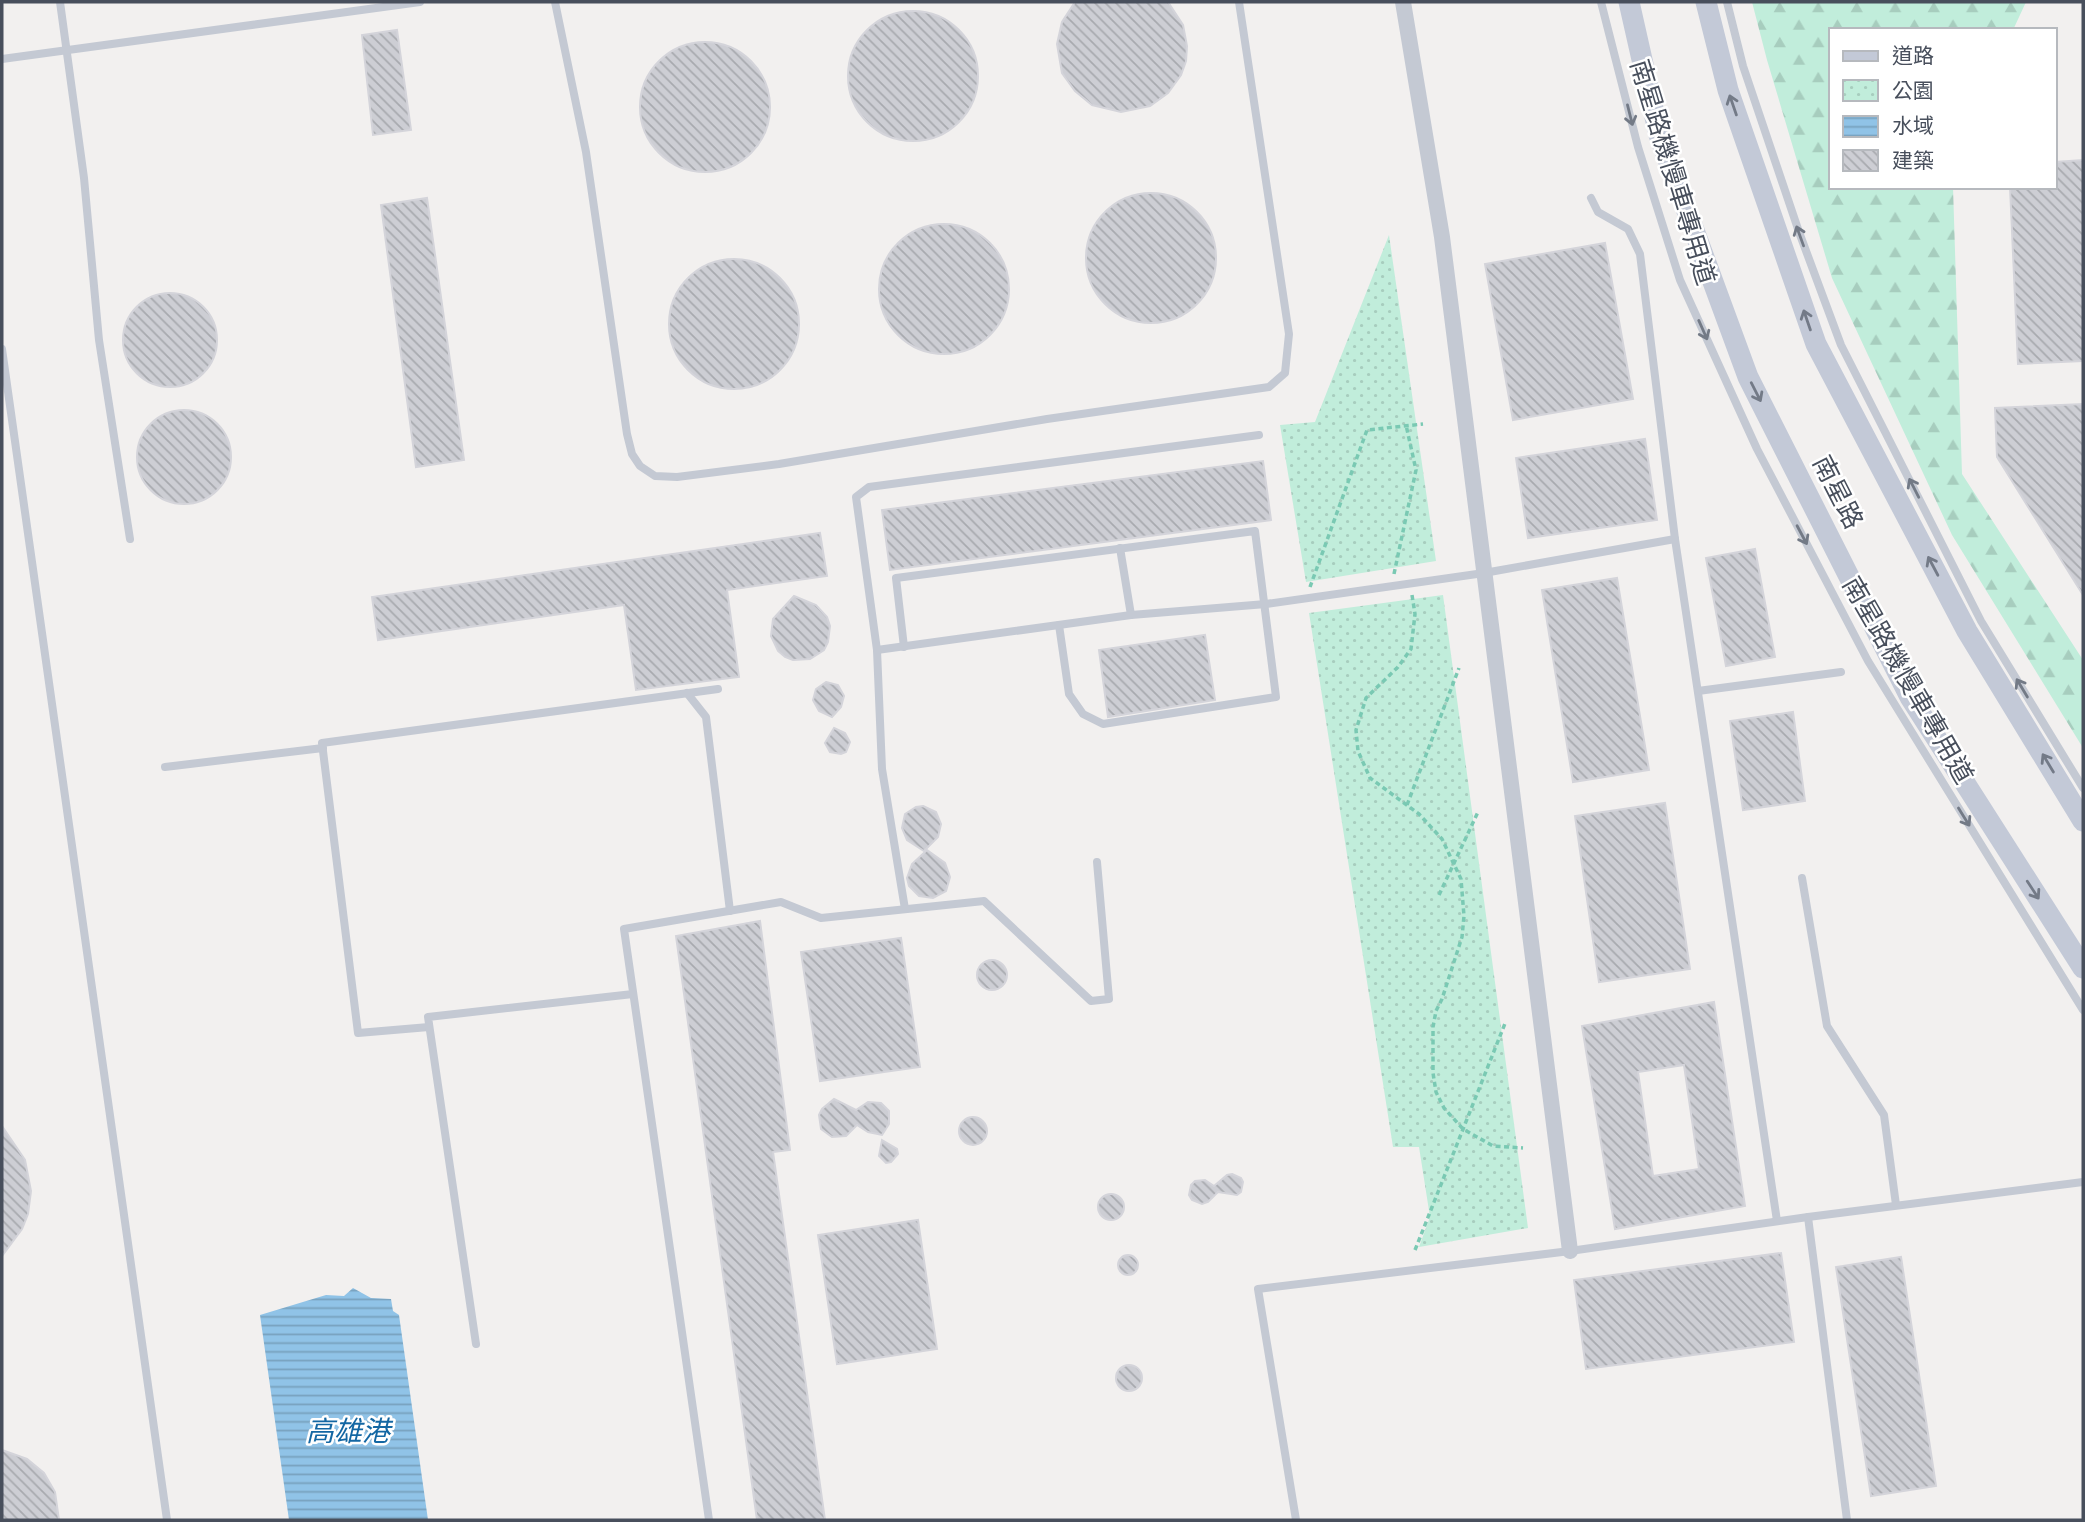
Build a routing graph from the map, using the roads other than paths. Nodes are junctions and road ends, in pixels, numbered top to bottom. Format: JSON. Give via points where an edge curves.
{"nodes":[{"id":1,"x":60,"y":2,"type":"edge"},
{"id":2,"x":420,"y":2,"type":"edge"},
{"id":3,"x":555,"y":2,"type":"edge"},
{"id":4,"x":1239,"y":2,"type":"edge"},
{"id":5,"x":1403,"y":2,"type":"edge"},
{"id":6,"x":1601,"y":2,"type":"edge"},
{"id":7,"x":1629,"y":2,"type":"edge"},
{"id":8,"x":1706,"y":2,"type":"edge"},
{"id":9,"x":1727,"y":2,"type":"edge"},
{"id":10,"x":66,"y":49,"type":"junction"},
{"id":11,"x":2,"y":59,"type":"edge"},
{"id":12,"x":1591,"y":198,"type":"dead end"},
{"id":13,"x":2,"y":349,"type":"edge"},
{"id":14,"x":1259,"y":435,"type":"dead end"},
{"id":15,"x":130,"y":539,"type":"dead end"},
{"id":16,"x":1675,"y":539,"type":"junction"},
{"id":17,"x":1120,"y":548,"type":"junction"},
{"id":18,"x":1484,"y":573,"type":"junction"},
{"id":19,"x":1266,"y":604,"type":"junction"},
{"id":20,"x":1131,"y":615,"type":"junction"},
{"id":21,"x":1059,"y":625,"type":"junction"},
{"id":22,"x":904,"y":647,"type":"junction"},
{"id":23,"x":877,"y":650,"type":"junction"},
{"id":24,"x":1841,"y":672,"type":"dead end"},
{"id":25,"x":718,"y":689,"type":"dead end"},
{"id":26,"x":1698,"y":691,"type":"junction"},
{"id":27,"x":687,"y":693,"type":"junction"},
{"id":28,"x":323,"y":748,"type":"junction"},
{"id":29,"x":165,"y":767,"type":"dead end"},
{"id":30,"x":2083,"y":788,"type":"edge"},
{"id":31,"x":2083,"y":821,"type":"edge"},
{"id":32,"x":1097,"y":862,"type":"dead end"},
{"id":33,"x":1802,"y":878,"type":"dead end"},
{"id":34,"x":905,"y":909,"type":"junction"},
{"id":35,"x":730,"y":911,"type":"junction"},
{"id":36,"x":2083,"y":968,"type":"edge"},
{"id":37,"x":633,"y":994,"type":"junction"},
{"id":38,"x":2083,"y":1010,"type":"edge"},
{"id":39,"x":429,"y":1027,"type":"junction"},
{"id":40,"x":2083,"y":1182,"type":"edge"},
{"id":41,"x":1896,"y":1206,"type":"junction"},
{"id":42,"x":1808,"y":1217,"type":"junction"},
{"id":43,"x":1777,"y":1221,"type":"junction"},
{"id":44,"x":1570,"y":1251,"type":"junction"},
{"id":45,"x":476,"y":1344,"type":"dead end"},
{"id":46,"x":167,"y":1520,"type":"edge"},
{"id":47,"x":709,"y":1520,"type":"edge"},
{"id":48,"x":1296,"y":1520,"type":"edge"},
{"id":49,"x":1847,"y":1520,"type":"edge"}],
"edges":[{"from":1,"to":10,"type":"lane"},
{"from":2,"to":10,"type":"lane"},
{"from":3,"to":4,"type":"lane","via":[[586,152],[632,454],[655,476],[677,477],[1269,387],[1285,373],[1289,334]]},
{"from":5,"to":18,"type":"street","via":[[1442,237]]},
{"from":6,"to":38,"type":"lane","name":"南星路機慢車專用道","one_way":true,"via":[[1638,147],[1680,280],[1756,449],[1868,661]]},
{"from":7,"to":36,"type":"street","name":"南星路","one_way":true,"via":[[1659,135],[1748,377],[1910,696]]},
{"from":31,"to":8,"type":"street","name":"南星路","one_way":true,"via":[[1967,631],[1815,344],[1728,90]]},
{"from":30,"to":9,"type":"lane","one_way":true,"via":[[1981,621],[1841,345],[1747,79]]},
{"from":10,"to":11,"type":"lane"},
{"from":10,"to":15,"type":"lane","via":[[99,340]]},
{"from":12,"to":16,"type":"lane","via":[[1598,212],[1629,229],[1640,254]]},
{"from":13,"to":46,"type":"lane"},
{"from":14,"to":23,"type":"lane","via":[[869,487],[856,497]]},
{"from":16,"to":18,"type":"lane"},
{"from":16,"to":26,"type":"lane"},
{"from":17,"to":19,"type":"lane","via":[[1255,531]]},
{"from":17,"to":20,"type":"lane"},
{"from":17,"to":22,"type":"lane","via":[[896,578]]},
{"from":18,"to":19,"type":"lane"},
{"from":18,"to":44,"type":"street"},
{"from":19,"to":20,"type":"lane"},
{"from":19,"to":21,"type":"lane","via":[[1276,697],[1103,724],[1083,714],[1069,694]]},
{"from":20,"to":21,"type":"lane"},
{"from":21,"to":22,"type":"lane"},
{"from":22,"to":23,"type":"lane"},
{"from":23,"to":34,"type":"lane","via":[[882,769]]},
{"from":24,"to":26,"type":"lane"},
{"from":25,"to":27,"type":"lane"},
{"from":26,"to":43,"type":"lane"},
{"from":27,"to":28,"type":"lane","via":[[322,743]]},
{"from":27,"to":35,"type":"lane","via":[[706,717]]},
{"from":28,"to":29,"type":"lane"},
{"from":28,"to":39,"type":"lane","via":[[358,1033]]},
{"from":32,"to":34,"type":"lane","via":[[1109,999],[1091,1001],[984,901]]},
{"from":33,"to":41,"type":"lane","via":[[1827,1026],[1884,1115]]},
{"from":34,"to":35,"type":"lane","via":[[821,918],[781,902]]},
{"from":35,"to":37,"type":"lane","via":[[624,929]]},
{"from":37,"to":39,"type":"lane","via":[[428,1017]]},
{"from":37,"to":47,"type":"lane"},
{"from":39,"to":45,"type":"lane"},
{"from":40,"to":41,"type":"lane"},
{"from":41,"to":42,"type":"lane"},
{"from":42,"to":43,"type":"lane"},
{"from":42,"to":49,"type":"lane"},
{"from":43,"to":44,"type":"lane"},
{"from":44,"to":48,"type":"lane","via":[[1258,1289]]}]}
